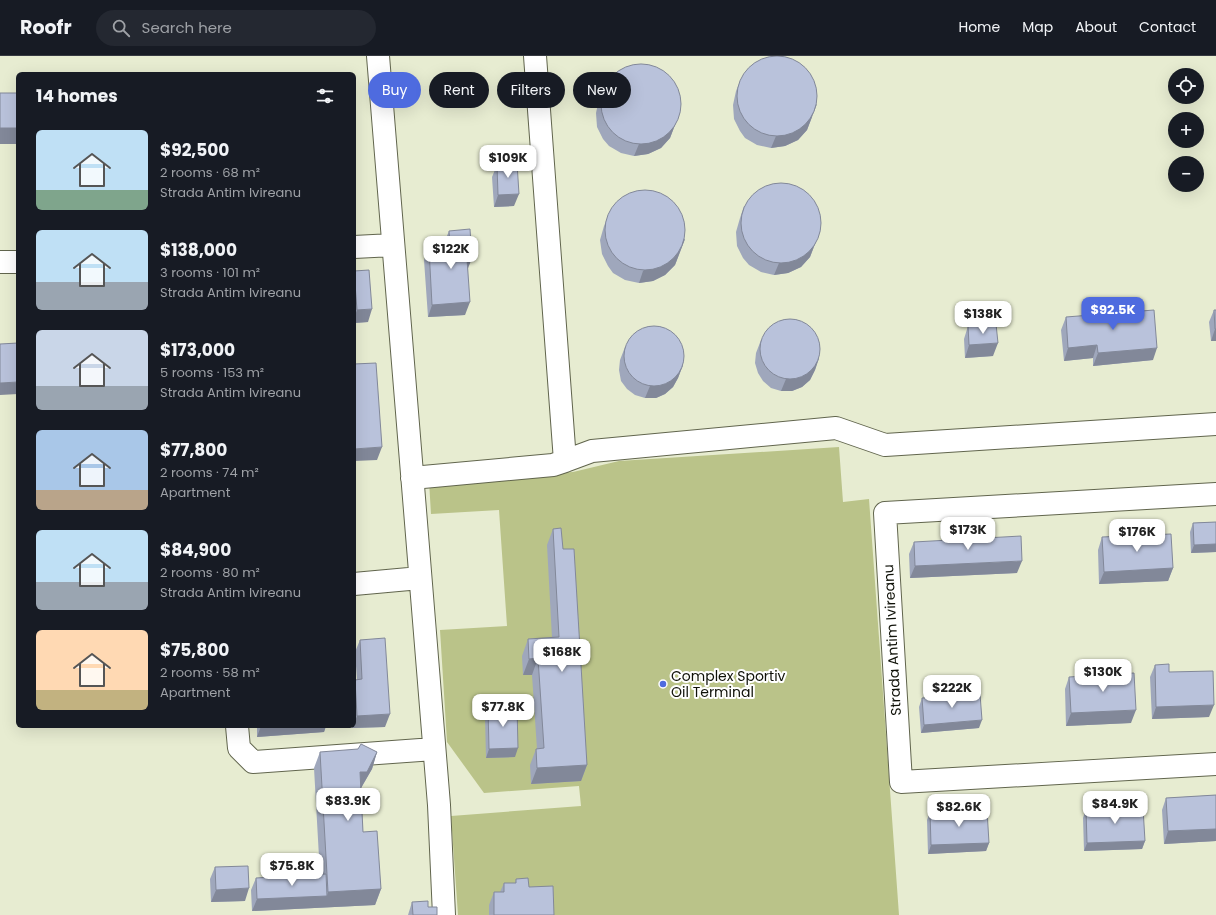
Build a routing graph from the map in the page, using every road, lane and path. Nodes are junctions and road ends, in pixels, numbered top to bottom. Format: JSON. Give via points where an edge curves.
{"nodes":[{"id":1,"x":378,"y":56,"type":"edge"},
{"id":2,"x":535,"y":56,"type":"edge"},
{"id":3,"x":393,"y":245,"type":"junction"},
{"id":4,"x":356,"y":247,"type":"edge"},
{"id":5,"x":0,"y":262,"type":"edge"},
{"id":6,"x":16,"y":262,"type":"edge"},
{"id":7,"x":1216,"y":424,"type":"edge"},
{"id":8,"x":565,"y":461,"type":"junction"},
{"id":9,"x":412,"y":478,"type":"junction"},
{"id":10,"x":1216,"y":494,"type":"edge"},
{"id":11,"x":420,"y":578,"type":"junction"},
{"id":12,"x":356,"y":584,"type":"edge"},
{"id":13,"x":237,"y":728,"type":"edge"},
{"id":14,"x":434,"y":749,"type":"junction"},
{"id":15,"x":1216,"y":764,"type":"edge"},
{"id":16,"x":444,"y":915,"type":"edge"}],
"edges":[{"from":1,"to":3,"type":"street"},
{"from":2,"to":8,"type":"street"},
{"from":3,"to":4,"type":"street"},
{"from":3,"to":9,"type":"street"},
{"from":5,"to":6,"type":"street"},
{"from":7,"to":8,"type":"street","via":[[884,445],[836,428],[592,451]]},
{"from":8,"to":9,"type":"street"},
{"from":9,"to":11,"type":"street"},
{"from":10,"to":15,"type":"street","name":"Strada Antim Ivireanu","via":[[885,513],[901,782]]},
{"from":11,"to":12,"type":"street"},
{"from":11,"to":14,"type":"street"},
{"from":13,"to":14,"type":"street","via":[[239,748],[253,762]]},
{"from":14,"to":16,"type":"street"}]}
